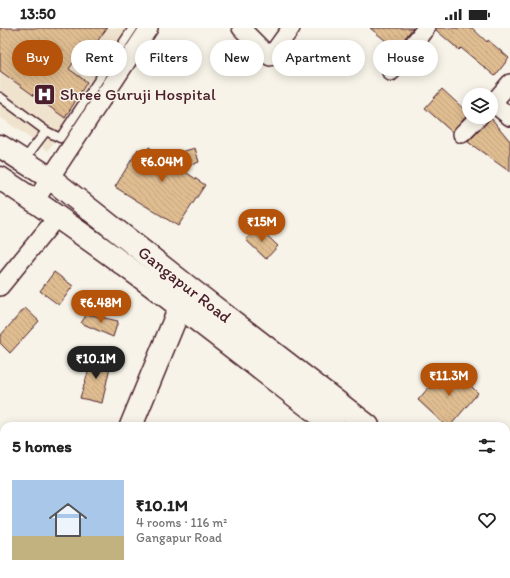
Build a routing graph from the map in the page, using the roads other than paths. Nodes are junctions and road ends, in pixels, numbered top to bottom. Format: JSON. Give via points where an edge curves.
{"nodes":[{"id":1,"x":133,"y":28,"type":"edge"},
{"id":2,"x":149,"y":28,"type":"edge"},
{"id":3,"x":241,"y":28,"type":"edge"},
{"id":4,"x":291,"y":28,"type":"edge"},
{"id":5,"x":426,"y":28,"type":"edge"},
{"id":6,"x":416,"y":40,"type":"edge"},
{"id":7,"x":510,"y":83,"type":"edge"},
{"id":8,"x":0,"y":97,"type":"edge"},
{"id":9,"x":498,"y":97,"type":"edge"},
{"id":10,"x":498,"y":108,"type":"edge"},
{"id":11,"x":510,"y":117,"type":"edge"},
{"id":12,"x":472,"y":124,"type":"edge"},
{"id":13,"x":46,"y":131,"type":"junction"},
{"id":14,"x":462,"y":134,"type":"dead end"},
{"id":15,"x":0,"y":146,"type":"edge"},
{"id":16,"x":24,"y":161,"type":"junction"},
{"id":17,"x":0,"y":178,"type":"edge"},
{"id":18,"x":50,"y":178,"type":"junction"},
{"id":19,"x":35,"y":201,"type":"junction"},
{"id":20,"x":57,"y":217,"type":"junction"},
{"id":21,"x":0,"y":287,"type":"edge"},
{"id":22,"x":184,"y":297,"type":"junction"},
{"id":23,"x":133,"y":422,"type":"edge"},
{"id":24,"x":329,"y":422,"type":"edge"},
{"id":25,"x":362,"y":422,"type":"edge"}],
"edges":[{"from":1,"to":13,"type":"lane","via":[[60,138]]},
{"from":2,"to":18,"type":"street"},
{"from":3,"to":4,"type":"street","via":[[270,57]]},
{"from":5,"to":6,"type":"street"},
{"from":7,"to":9,"type":"street"},
{"from":8,"to":13,"type":"lane"},
{"from":10,"to":11,"type":"street"},
{"from":12,"to":14,"type":"street"},
{"from":13,"to":16,"type":"lane"},
{"from":15,"to":16,"type":"main road","name":"Gangapur Road"},
{"from":16,"to":18,"type":"main road","name":"Gangapur Road"},
{"from":17,"to":19,"type":"main road","name":"Gangapur Road"},
{"from":18,"to":19,"type":"street"},
{"from":18,"to":22,"type":"main road","name":"Gangapur Road"},
{"from":19,"to":20,"type":"main road","name":"Gangapur Road"},
{"from":20,"to":21,"type":"street"},
{"from":20,"to":22,"type":"main road","name":"Gangapur Road"},
{"from":22,"to":23,"type":"main road"},
{"from":22,"to":24,"type":"main road","name":"Gangapur Road"},
{"from":22,"to":25,"type":"main road","name":"Gangapur Road"}]}
